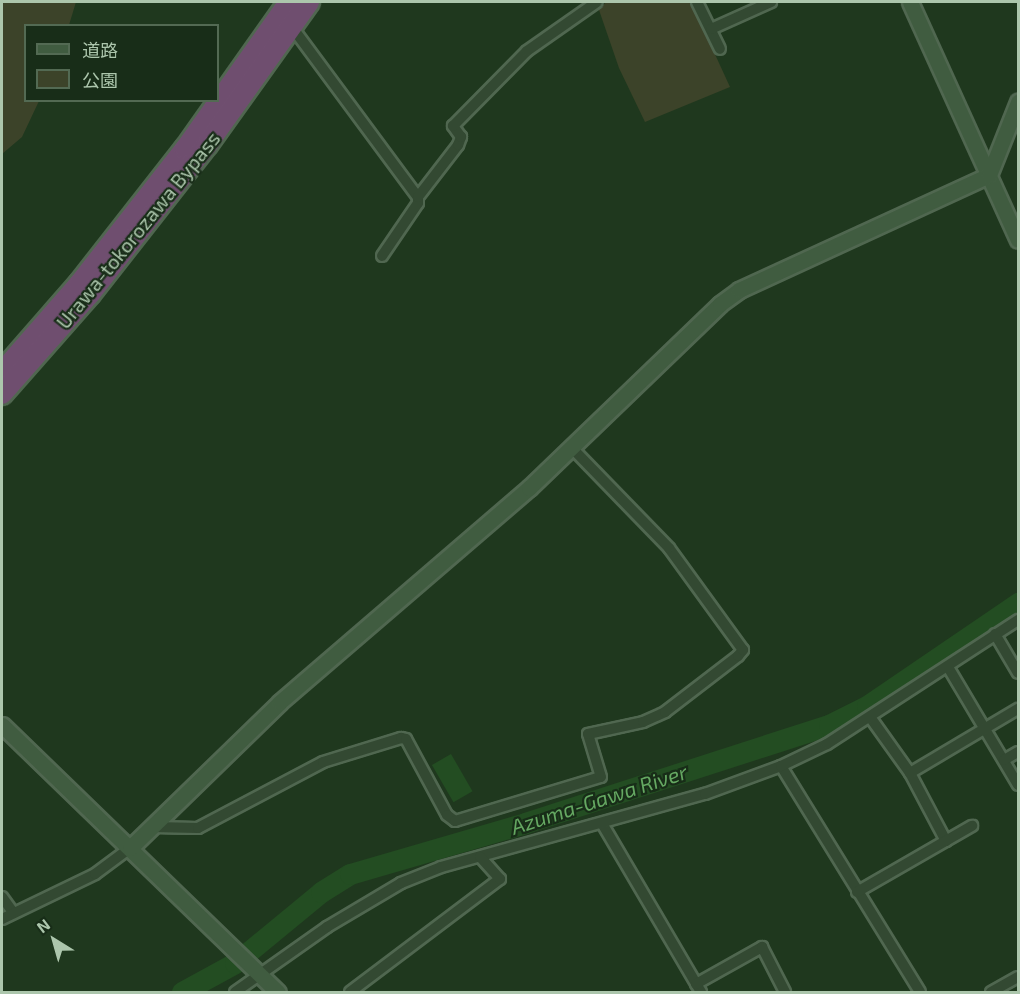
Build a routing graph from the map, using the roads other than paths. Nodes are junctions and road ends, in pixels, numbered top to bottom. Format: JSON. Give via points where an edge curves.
{"nodes":[{"id":1,"x":289,"y":2,"type":"edge"},
{"id":2,"x":309,"y":2,"type":"edge"},
{"id":3,"x":597,"y":2,"type":"edge"},
{"id":4,"x":697,"y":2,"type":"edge"},
{"id":5,"x":771,"y":2,"type":"edge"},
{"id":6,"x":910,"y":2,"type":"edge"},
{"id":7,"x":292,"y":27,"type":"junction"},
{"id":8,"x":711,"y":29,"type":"junction"},
{"id":9,"x":720,"y":49,"type":"dead end"},
{"id":10,"x":219,"y":101,"type":"edge"},
{"id":11,"x":218,"y":102,"type":"edge"},
{"id":12,"x":1018,"y":102,"type":"edge"},
{"id":13,"x":989,"y":175,"type":"junction"},
{"id":14,"x":418,"y":197,"type":"junction"},
{"id":15,"x":1018,"y":240,"type":"edge"},
{"id":16,"x":382,"y":256,"type":"dead end"},
{"id":17,"x":2,"y":372,"type":"edge"},
{"id":18,"x":2,"y":394,"type":"edge"},
{"id":19,"x":571,"y":447,"type":"junction"},
{"id":20,"x":1018,"y":620,"type":"edge"},
{"id":21,"x":994,"y":634,"type":"junction"},
{"id":22,"x":948,"y":667,"type":"junction"},
{"id":23,"x":1018,"y":673,"type":"edge"},
{"id":24,"x":1018,"y":709,"type":"edge"},
{"id":25,"x":870,"y":717,"type":"junction"},
{"id":26,"x":2,"y":725,"type":"edge"},
{"id":27,"x":985,"y":727,"type":"junction"},
{"id":28,"x":1018,"y":752,"type":"edge"},
{"id":29,"x":1004,"y":760,"type":"junction"},
{"id":30,"x":781,"y":765,"type":"junction"},
{"id":31,"x":910,"y":773,"type":"junction"},
{"id":32,"x":1018,"y":785,"type":"edge"},
{"id":33,"x":603,"y":825,"type":"junction"},
{"id":34,"x":972,"y":826,"type":"dead end"},
{"id":35,"x":153,"y":827,"type":"junction"},
{"id":36,"x":946,"y":841,"type":"junction"},
{"id":37,"x":130,"y":848,"type":"junction"},
{"id":38,"x":480,"y":857,"type":"junction"},
{"id":39,"x":857,"y":892,"type":"junction"},
{"id":40,"x":2,"y":897,"type":"edge"},
{"id":41,"x":13,"y":912,"type":"junction"},
{"id":42,"x":2,"y":919,"type":"edge"},
{"id":43,"x":259,"y":974,"type":"junction"},
{"id":44,"x":1018,"y":976,"type":"edge"},
{"id":45,"x":699,"y":988,"type":"edge"},
{"id":46,"x":235,"y":993,"type":"edge"},
{"id":47,"x":278,"y":993,"type":"edge"},
{"id":48,"x":350,"y":993,"type":"edge"},
{"id":49,"x":785,"y":993,"type":"edge"},
{"id":50,"x":920,"y":993,"type":"edge"},
{"id":51,"x":991,"y":993,"type":"edge"}],
"edges":[{"from":1,"to":10,"type":"highway","name":"Urawa-tokorozawa Bypass"},
{"from":2,"to":7,"type":"highway","name":"Urawa-tokorozawa Bypass"},
{"from":3,"to":14,"type":"street","via":[[526,51],[453,126],[461,137],[458,145]]},
{"from":4,"to":8,"type":"street"},
{"from":5,"to":8,"type":"street"},
{"from":6,"to":13,"type":"street"},
{"from":7,"to":14,"type":"street"},
{"from":7,"to":18,"type":"highway","name":"Urawa-tokorozawa Bypass","via":[[90,294]]},
{"from":8,"to":9,"type":"street"},
{"from":11,"to":17,"type":"highway","name":"Urawa-tokorozawa Bypass","via":[[79,284]]},
{"from":12,"to":13,"type":"street"},
{"from":13,"to":15,"type":"street"},
{"from":13,"to":19,"type":"street","via":[[740,290]]},
{"from":14,"to":16,"type":"street","via":[[418,203]]},
{"from":19,"to":35,"type":"street","via":[[303,681]]},
{"from":19,"to":35,"type":"street","via":[[669,548],[743,650],[738,656],[665,712],[643,722],[588,734],[601,777],[455,821],[447,815],[401,738],[373,743],[323,762],[198,828]]},
{"from":20,"to":21,"type":"street"},
{"from":21,"to":22,"type":"street"},
{"from":21,"to":23,"type":"street"},
{"from":22,"to":25,"type":"street"},
{"from":22,"to":27,"type":"street"},
{"from":24,"to":27,"type":"street"},
{"from":25,"to":30,"type":"street"},
{"from":25,"to":31,"type":"street"},
{"from":26,"to":37,"type":"street"},
{"from":27,"to":29,"type":"street"},
{"from":27,"to":31,"type":"street"},
{"from":28,"to":29,"type":"street"},
{"from":29,"to":32,"type":"street"},
{"from":30,"to":33,"type":"street","via":[[712,792]]},
{"from":30,"to":39,"type":"street"},
{"from":31,"to":36,"type":"street"},
{"from":33,"to":38,"type":"street"},
{"from":33,"to":45,"type":"street"},
{"from":34,"to":36,"type":"street"},
{"from":35,"to":37,"type":"street"},
{"from":36,"to":39,"type":"street"},
{"from":37,"to":41,"type":"street","via":[[95,874]]},
{"from":37,"to":43,"type":"street"},
{"from":38,"to":43,"type":"street","via":[[401,883]]},
{"from":38,"to":48,"type":"street","via":[[500,879]]},
{"from":39,"to":50,"type":"street"},
{"from":40,"to":41,"type":"street"},
{"from":41,"to":42,"type":"street"},
{"from":43,"to":46,"type":"street"},
{"from":43,"to":47,"type":"street"},
{"from":44,"to":51,"type":"street"},
{"from":45,"to":49,"type":"street","via":[[762,947]]}]}
